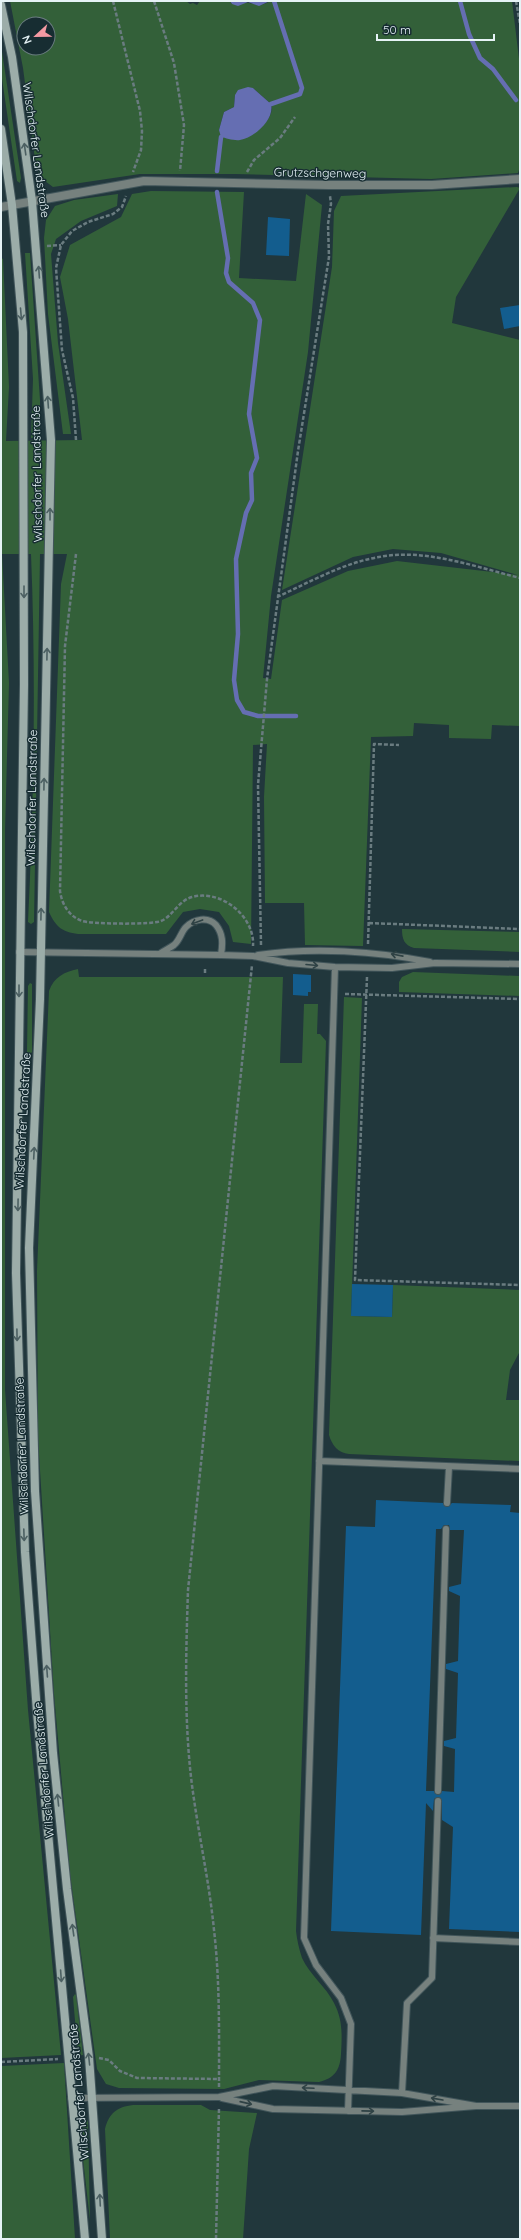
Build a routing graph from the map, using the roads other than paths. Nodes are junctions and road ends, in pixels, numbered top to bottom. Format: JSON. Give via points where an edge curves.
{"nodes":[{"id":1,"x":1,"y":5,"type":"edge"},
{"id":2,"x":1,"y":130,"type":"edge"},
{"id":3,"x":520,"y":179,"type":"edge"},
{"id":4,"x":32,"y":201,"type":"junction"},
{"id":5,"x":12,"y":205,"type":"junction"},
{"id":6,"x":1,"y":207,"type":"edge"},
{"id":7,"x":20,"y":952,"type":"junction"},
{"id":8,"x":40,"y":953,"type":"junction"},
{"id":9,"x":160,"y":953,"type":"junction"},
{"id":10,"x":221,"y":954,"type":"junction"},
{"id":11,"x":253,"y":956,"type":"junction"},
{"id":12,"x":435,"y":964,"type":"junction"},
{"id":13,"x":520,"y":964,"type":"edge"},
{"id":14,"x":335,"y":967,"type":"junction"},
{"id":15,"x":319,"y":1461,"type":"junction"},
{"id":16,"x":448,"y":1467,"type":"junction"},
{"id":17,"x":520,"y":1469,"type":"edge"},
{"id":18,"x":447,"y":1503,"type":"dead end"},
{"id":19,"x":446,"y":1530,"type":"dead end"},
{"id":20,"x":438,"y":1791,"type":"dead end"},
{"id":21,"x":438,"y":1801,"type":"dead end"},
{"id":22,"x":433,"y":1938,"type":"junction"},
{"id":23,"x":520,"y":1942,"type":"edge"},
{"id":24,"x":349,"y":2090,"type":"junction"},
{"id":25,"x":402,"y":2093,"type":"junction"},
{"id":26,"x":92,"y":2097,"type":"junction"},
{"id":27,"x":219,"y":2097,"type":"junction"},
{"id":28,"x":71,"y":2098,"type":"junction"},
{"id":29,"x":476,"y":2106,"type":"junction"},
{"id":30,"x":520,"y":2106,"type":"edge"},
{"id":31,"x":348,"y":2111,"type":"junction"},
{"id":32,"x":85,"y":2239,"type":"edge"},
{"id":33,"x":102,"y":2239,"type":"edge"}],
"edges":[{"from":4,"to":1,"type":"main road","name":"Wilschdorfer Landstraße","one_way":true,"via":[[12,57]]},
{"from":2,"to":5,"type":"main road","name":"Wilschdorfer Landstraße"},
{"from":3,"to":4,"type":"street","name":"Grutzschgenweg","via":[[432,185],[144,181]]},
{"from":4,"to":5,"type":"street","name":"Grutzschgenweg"},
{"from":8,"to":4,"type":"main road","name":"Wilschdorfer Landstraße","one_way":true,"via":[[51,440]]},
{"from":5,"to":6,"type":"street","name":"Grutzschgenweg"},
{"from":5,"to":7,"type":"main road","name":"Wilschdorfer Landstraße","one_way":true,"via":[[23,332],[24,684]]},
{"from":7,"to":8,"type":"lane"},
{"from":7,"to":28,"type":"main road","name":"Wilschdorfer Landstraße","one_way":true,"via":[[16,1273],[25,1552],[36,1712]]},
{"from":8,"to":9,"type":"lane"},
{"from":26,"to":8,"type":"main road","name":"Wilschdorfer Landstraße","one_way":true,"via":[[54,1761],[35,1491],[29,1248]]},
{"from":9,"to":10,"type":"lane"},
{"from":10,"to":9,"type":"lane","one_way":true,"via":[[223,942],[220,931],[214,923],[205,919],[193,922],[174,945]]},
{"from":10,"to":11,"type":"lane"},
{"from":12,"to":11,"type":"lane","one_way":true,"via":[[392,954],[289,951]]},
{"from":11,"to":14,"type":"lane","one_way":true,"via":[[288,963]]},
{"from":12,"to":13,"type":"lane"},
{"from":12,"to":14,"type":"lane","via":[[392,968]]},
{"from":14,"to":15,"type":"lane"},
{"from":15,"to":16,"type":"lane"},
{"from":15,"to":24,"type":"lane","via":[[304,1938],[316,1965],[341,1998],[351,2024]]},
{"from":16,"to":17,"type":"lane"},
{"from":16,"to":18,"type":"lane"},
{"from":19,"to":20,"type":"lane"},
{"from":21,"to":22,"type":"lane"},
{"from":22,"to":23,"type":"lane"},
{"from":22,"to":25,"type":"lane","via":[[432,1978],[407,2003]]},
{"from":24,"to":25,"type":"lane"},
{"from":24,"to":27,"type":"lane","one_way":true,"via":[[273,2086]]},
{"from":24,"to":31,"type":"lane"},
{"from":29,"to":25,"type":"lane","one_way":true},
{"from":26,"to":27,"type":"lane"},
{"from":26,"to":28,"type":"lane"},
{"from":33,"to":26,"type":"main road","name":"Wilschdorfer Landstraße","one_way":true},
{"from":27,"to":31,"type":"lane","one_way":true,"via":[[273,2109]]},
{"from":28,"to":32,"type":"main road","name":"Wilschdorfer Landstraße"},
{"from":29,"to":30,"type":"lane"},
{"from":31,"to":29,"type":"lane","one_way":true,"via":[[402,2112]]}]}
